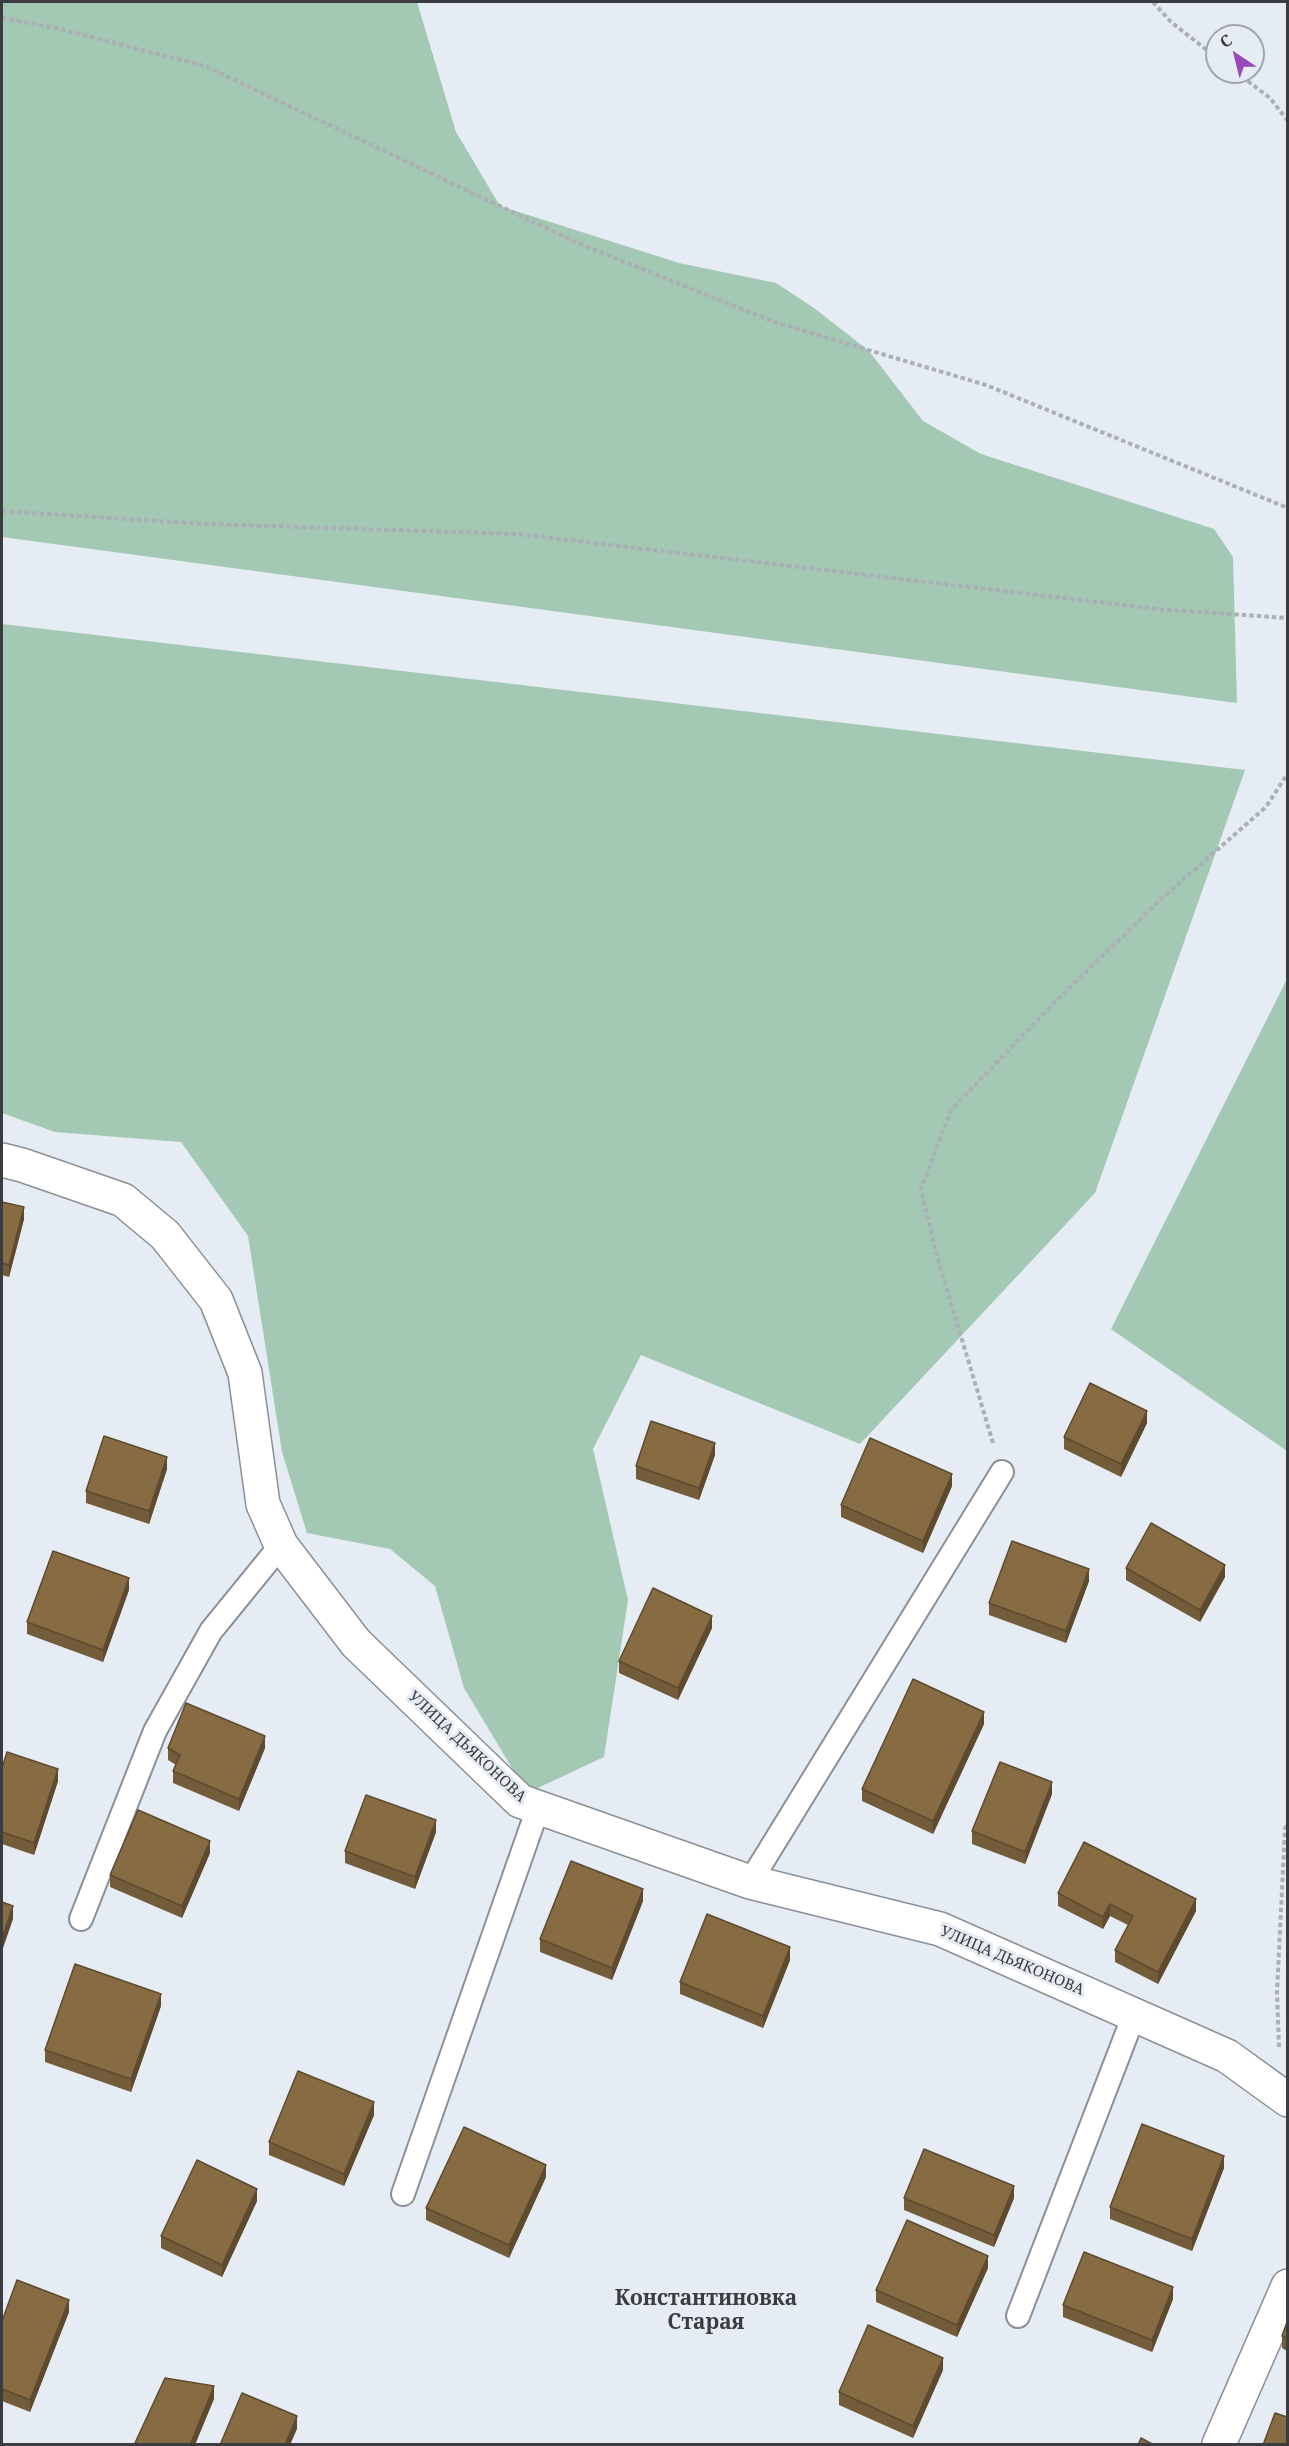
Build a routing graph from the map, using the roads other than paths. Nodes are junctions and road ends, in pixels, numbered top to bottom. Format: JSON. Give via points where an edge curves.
{"nodes":[{"id":1,"x":2,"y":1160,"type":"edge"},
{"id":2,"x":1002,"y":1472,"type":"road end"},
{"id":3,"x":281,"y":1545,"type":"junction"},
{"id":4,"x":538,"y":1808,"type":"junction"},
{"id":5,"x":750,"y":1882,"type":"junction"},
{"id":6,"x":81,"y":1919,"type":"dead end"},
{"id":7,"x":1134,"y":2015,"type":"junction"},
{"id":8,"x":1284,"y":2098,"type":"edge"},
{"id":9,"x":403,"y":2194,"type":"dead end"},
{"id":10,"x":1287,"y":2286,"type":"edge"},
{"id":11,"x":1018,"y":2316,"type":"dead end"},
{"id":12,"x":1219,"y":2445,"type":"edge"}],
"edges":[{"from":1,"to":3,"type":"street","name":"УЛИЦА ДЬЯКОНОВА","via":[[123,1200],[165,1235],[216,1300],[245,1373],[263,1504]]},
{"from":2,"to":5,"type":"lane"},
{"from":3,"to":4,"type":"street","name":"УЛИЦА ДЬЯКОНОВА","via":[[356,1643],[520,1801]]},
{"from":3,"to":6,"type":"lane","via":[[211,1632],[155,1731]]},
{"from":4,"to":5,"type":"street","name":"УЛИЦА ДЬЯКОНОВА"},
{"from":4,"to":9,"type":"lane"},
{"from":5,"to":7,"type":"street","name":"УЛИЦА ДЬЯКОНОВА","via":[[940,1929]]},
{"from":7,"to":8,"type":"street","name":"УЛИЦА ДЬЯКОНОВА","via":[[1227,2056]]},
{"from":7,"to":11,"type":"lane"},
{"from":10,"to":12,"type":"street"}]}
